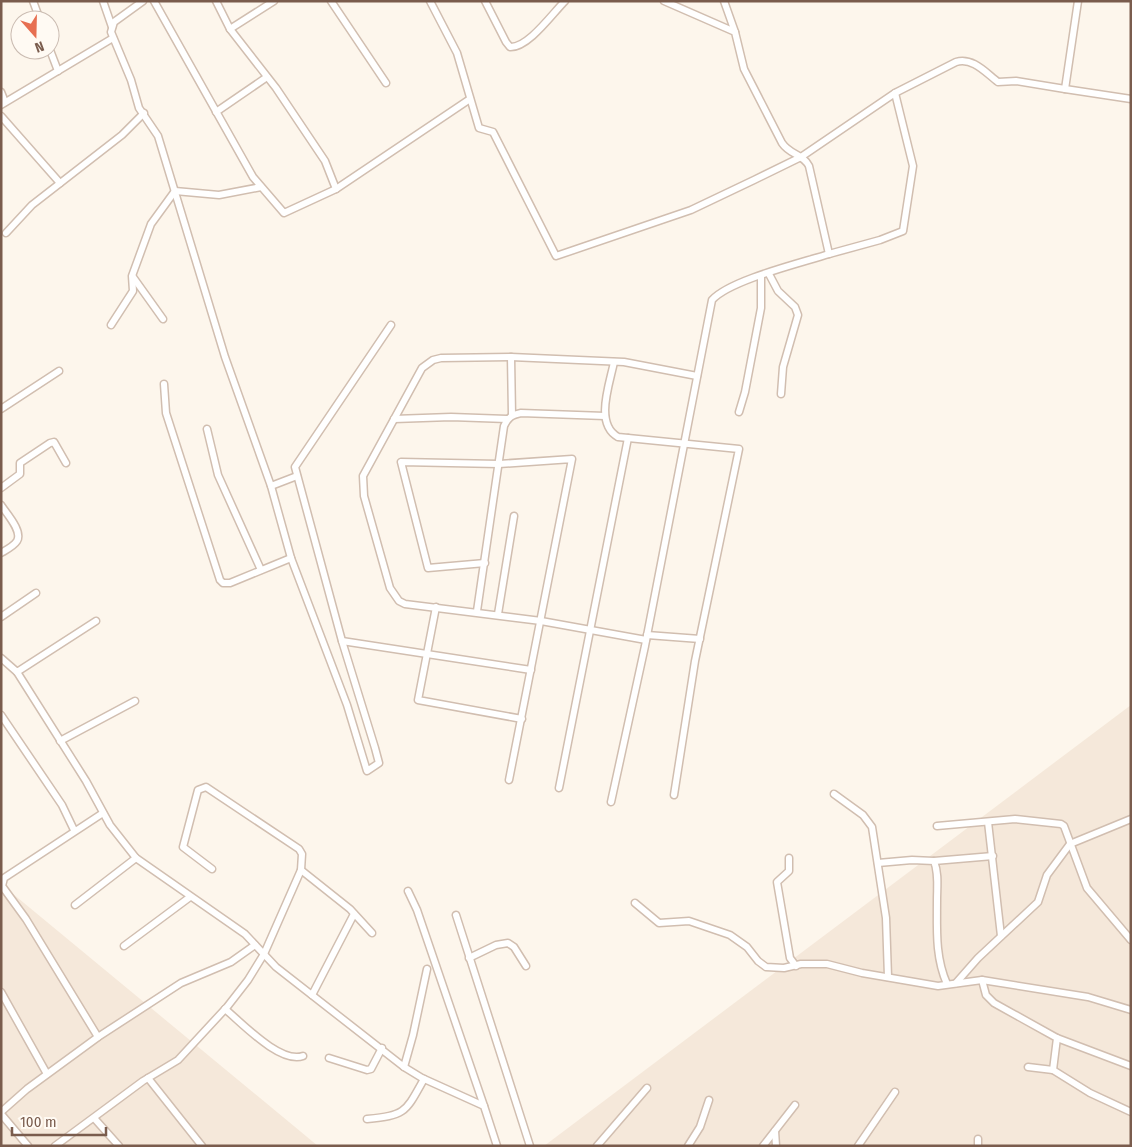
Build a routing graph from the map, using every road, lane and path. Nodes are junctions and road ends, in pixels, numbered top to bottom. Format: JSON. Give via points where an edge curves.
{"nodes":[{"id":1,"x":103,"y":1,"type":"edge"},
{"id":2,"x":143,"y":1,"type":"edge"},
{"id":3,"x":154,"y":1,"type":"edge"},
{"id":4,"x":216,"y":1,"type":"edge"},
{"id":5,"x":274,"y":1,"type":"edge"},
{"id":6,"x":330,"y":1,"type":"edge"},
{"id":7,"x":430,"y":1,"type":"edge"},
{"id":8,"x":485,"y":1,"type":"edge"},
{"id":9,"x":565,"y":1,"type":"edge"},
{"id":10,"x":664,"y":1,"type":"edge"},
{"id":11,"x":724,"y":1,"type":"edge"},
{"id":12,"x":1078,"y":1,"type":"edge"},
{"id":13,"x":112,"y":27,"type":"junction"},
{"id":14,"x":230,"y":29,"type":"junction"},
{"id":15,"x":735,"y":32,"type":"junction"},
{"id":16,"x":113,"y":38,"type":"junction"},
{"id":17,"x":54,"y":60,"type":"edge"},
{"id":18,"x":58,"y":71,"type":"junction"},
{"id":19,"x":267,"y":77,"type":"junction"},
{"id":20,"x":386,"y":83,"type":"dead end"},
{"id":21,"x":1065,"y":89,"type":"junction"},
{"id":22,"x":1,"y":92,"type":"edge"},
{"id":23,"x":895,"y":93,"type":"junction"},
{"id":24,"x":470,"y":99,"type":"junction"},
{"id":25,"x":1131,"y":99,"type":"edge"},
{"id":26,"x":3,"y":103,"type":"edge"},
{"id":27,"x":216,"y":112,"type":"junction"},
{"id":28,"x":144,"y":113,"type":"junction"},
{"id":29,"x":1,"y":116,"type":"edge"},
{"id":30,"x":801,"y":157,"type":"junction"},
{"id":31,"x":60,"y":183,"type":"junction"},
{"id":32,"x":261,"y":187,"type":"junction"},
{"id":33,"x":336,"y":189,"type":"junction"},
{"id":34,"x":175,"y":191,"type":"junction"},
{"id":35,"x":6,"y":233,"type":"dead end"},
{"id":36,"x":829,"y":254,"type":"junction"},
{"id":37,"x":770,"y":274,"type":"junction"},
{"id":38,"x":132,"y":276,"type":"junction"},
{"id":39,"x":761,"y":277,"type":"junction"},
{"id":40,"x":163,"y":319,"type":"dead end"},
{"id":41,"x":111,"y":325,"type":"dead end"},
{"id":42,"x":391,"y":325,"type":"dead end"},
{"id":43,"x":510,"y":357,"type":"junction"},
{"id":44,"x":614,"y":362,"type":"junction"},
{"id":45,"x":59,"y":371,"type":"dead end"},
{"id":46,"x":697,"y":376,"type":"junction"},
{"id":47,"x":164,"y":384,"type":"dead end"},
{"id":48,"x":781,"y":394,"type":"dead end"},
{"id":49,"x":1,"y":409,"type":"edge"},
{"id":50,"x":739,"y":412,"type":"dead end"},
{"id":51,"x":605,"y":416,"type":"junction"},
{"id":52,"x":510,"y":417,"type":"junction"},
{"id":53,"x":394,"y":419,"type":"junction"},
{"id":54,"x":208,"y":429,"type":"dead end"},
{"id":55,"x":628,"y":438,"type":"junction"},
{"id":56,"x":684,"y":444,"type":"junction"},
{"id":57,"x":66,"y":463,"type":"dead end"},
{"id":58,"x":499,"y":464,"type":"junction"},
{"id":59,"x":298,"y":476,"type":"junction"},
{"id":60,"x":271,"y":486,"type":"junction"},
{"id":61,"x":1,"y":488,"type":"edge"},
{"id":62,"x":1,"y":505,"type":"edge"},
{"id":63,"x":514,"y":516,"type":"dead end"},
{"id":64,"x":1,"y":553,"type":"edge"},
{"id":65,"x":291,"y":558,"type":"junction"},
{"id":66,"x":485,"y":563,"type":"junction"},
{"id":67,"x":260,"y":570,"type":"junction"},
{"id":68,"x":36,"y":593,"type":"dead end"},
{"id":69,"x":436,"y":607,"type":"junction"},
{"id":70,"x":477,"y":611,"type":"junction"},
{"id":71,"x":498,"y":614,"type":"junction"},
{"id":72,"x":1,"y":617,"type":"edge"},
{"id":73,"x":541,"y":621,"type":"junction"},
{"id":74,"x":96,"y":622,"type":"dead end"},
{"id":75,"x":590,"y":630,"type":"junction"},
{"id":76,"x":646,"y":637,"type":"junction"},
{"id":77,"x":700,"y":639,"type":"junction"},
{"id":78,"x":342,"y":641,"type":"junction"},
{"id":79,"x":426,"y":655,"type":"junction"},
{"id":80,"x":1,"y":658,"type":"edge"},
{"id":81,"x":532,"y":670,"type":"junction"},
{"id":82,"x":17,"y":672,"type":"junction"},
{"id":83,"x":135,"y":701,"type":"dead end"},
{"id":84,"x":1,"y":715,"type":"edge"},
{"id":85,"x":522,"y":719,"type":"junction"},
{"id":86,"x":60,"y":741,"type":"junction"},
{"id":87,"x":509,"y":780,"type":"dead end"},
{"id":88,"x":559,"y":788,"type":"dead end"},
{"id":89,"x":834,"y":794,"type":"dead end"},
{"id":90,"x":674,"y":795,"type":"dead end"},
{"id":91,"x":610,"y":802,"type":"dead end"},
{"id":92,"x":103,"y":813,"type":"junction"},
{"id":93,"x":1131,"y":819,"type":"edge"},
{"id":94,"x":988,"y":822,"type":"junction"},
{"id":95,"x":937,"y":826,"type":"dead end"},
{"id":96,"x":74,"y":830,"type":"junction"},
{"id":97,"x":1070,"y":844,"type":"junction"},
{"id":98,"x":993,"y":856,"type":"junction"},
{"id":99,"x":1060,"y":857,"type":"junction"},
{"id":100,"x":136,"y":858,"type":"junction"},
{"id":101,"x":789,"y":858,"type":"dead end"},
{"id":102,"x":934,"y":861,"type":"junction"},
{"id":103,"x":878,"y":862,"type":"junction"},
{"id":104,"x":1076,"y":863,"type":"junction"},
{"id":105,"x":212,"y":869,"type":"dead end"},
{"id":106,"x":301,"y":870,"type":"junction"},
{"id":107,"x":2,"y":881,"type":"edge"},
{"id":108,"x":408,"y":891,"type":"dead end"},
{"id":109,"x":190,"y":897,"type":"junction"},
{"id":110,"x":635,"y":903,"type":"dead end"},
{"id":111,"x":75,"y":905,"type":"dead end"},
{"id":112,"x":354,"y":914,"type":"junction"},
{"id":113,"x":456,"y":915,"type":"dead end"},
{"id":114,"x":372,"y":933,"type":"dead end"},
{"id":115,"x":1001,"y":936,"type":"junction"},
{"id":116,"x":1131,"y":940,"type":"edge"},
{"id":117,"x":255,"y":945,"type":"junction"},
{"id":118,"x":124,"y":946,"type":"dead end"},
{"id":119,"x":264,"y":954,"type":"junction"},
{"id":120,"x":469,"y":958,"type":"junction"},
{"id":121,"x":526,"y":966,"type":"dead end"},
{"id":122,"x":796,"y":966,"type":"junction"},
{"id":123,"x":426,"y":969,"type":"dead end"},
{"id":124,"x":888,"y":977,"type":"junction"},
{"id":125,"x":982,"y":980,"type":"junction"},
{"id":126,"x":956,"y":983,"type":"junction"},
{"id":127,"x":947,"y":984,"type":"junction"},
{"id":128,"x":1,"y":992,"type":"edge"},
{"id":129,"x":312,"y":995,"type":"junction"},
{"id":130,"x":225,"y":1009,"type":"junction"},
{"id":131,"x":1131,"y":1010,"type":"edge"},
{"id":132,"x":98,"y":1037,"type":"junction"},
{"id":133,"x":1057,"y":1038,"type":"junction"},
{"id":134,"x":382,"y":1048,"type":"junction"},
{"id":135,"x":303,"y":1056,"type":"dead end"},
{"id":136,"x":329,"y":1058,"type":"dead end"},
{"id":137,"x":1131,"y":1066,"type":"edge"},
{"id":138,"x":404,"y":1067,"type":"junction"},
{"id":139,"x":1028,"y":1067,"type":"dead end"},
{"id":140,"x":1053,"y":1070,"type":"junction"},
{"id":141,"x":47,"y":1074,"type":"junction"},
{"id":142,"x":148,"y":1078,"type":"junction"},
{"id":143,"x":424,"y":1079,"type":"junction"},
{"id":144,"x":647,"y":1088,"type":"dead end"},
{"id":145,"x":895,"y":1092,"type":"dead end"},
{"id":146,"x":709,"y":1100,"type":"dead end"},
{"id":147,"x":795,"y":1105,"type":"dead end"},
{"id":148,"x":484,"y":1106,"type":"junction"},
{"id":149,"x":1131,"y":1112,"type":"edge"},
{"id":150,"x":1,"y":1113,"type":"edge"},
{"id":151,"x":94,"y":1118,"type":"junction"},
{"id":152,"x":367,"y":1119,"type":"dead end"},
{"id":153,"x":774,"y":1131,"type":"junction"},
{"id":154,"x":28,"y":1146,"type":"edge"},
{"id":155,"x":55,"y":1146,"type":"edge"},
{"id":156,"x":119,"y":1146,"type":"edge"},
{"id":157,"x":202,"y":1146,"type":"edge"},
{"id":158,"x":497,"y":1146,"type":"edge"},
{"id":159,"x":530,"y":1146,"type":"edge"},
{"id":160,"x":597,"y":1146,"type":"edge"},
{"id":161,"x":688,"y":1146,"type":"edge"},
{"id":162,"x":763,"y":1146,"type":"edge"},
{"id":163,"x":776,"y":1146,"type":"edge"},
{"id":164,"x":858,"y":1146,"type":"edge"}],
"edges":[{"from":1,"to":13,"type":"street"},
{"from":2,"to":13,"type":"street","via":[[119,17]]},
{"from":3,"to":27,"type":"street"},
{"from":4,"to":14,"type":"street"},
{"from":5,"to":14,"type":"street"},
{"from":6,"to":20,"type":"street"},
{"from":7,"to":24,"type":"street","via":[[457,53]]},
{"from":8,"to":9,"type":"street","via":[[506,42],[515,47],[528,40]]},
{"from":10,"to":15,"type":"street"},
{"from":11,"to":15,"type":"street"},
{"from":12,"to":21,"type":"street"},
{"from":13,"to":16,"type":"street"},
{"from":14,"to":19,"type":"street"},
{"from":15,"to":30,"type":"street","via":[[744,69],[782,144],[791,154]]},
{"from":16,"to":18,"type":"street"},
{"from":16,"to":28,"type":"street","via":[[131,80],[138,108]]},
{"from":17,"to":18,"type":"street"},
{"from":18,"to":26,"type":"street"},
{"from":19,"to":27,"type":"street"},
{"from":19,"to":33,"type":"street","via":[[325,161]]},
{"from":21,"to":23,"type":"street","via":[[998,82],[973,63],[962,60]]},
{"from":21,"to":25,"type":"street"},
{"from":22,"to":26,"type":"street"},
{"from":23,"to":30,"type":"street"},
{"from":23,"to":36,"type":"street","via":[[913,166],[903,231]]},
{"from":24,"to":30,"type":"street","via":[[479,128],[493,132],[556,256],[691,210]]},
{"from":24,"to":33,"type":"street"},
{"from":27,"to":32,"type":"street"},
{"from":28,"to":31,"type":"street","via":[[122,135]]},
{"from":28,"to":34,"type":"street","via":[[158,136]]},
{"from":29,"to":31,"type":"street"},
{"from":30,"to":36,"type":"street","via":[[813,178]]},
{"from":31,"to":35,"type":"street","via":[[32,205]]},
{"from":32,"to":33,"type":"street","via":[[284,213]]},
{"from":32,"to":34,"type":"street","via":[[219,195]]},
{"from":34,"to":38,"type":"street","via":[[151,224]]},
{"from":34,"to":60,"type":"street","via":[[225,357]]},
{"from":36,"to":37,"type":"street"},
{"from":37,"to":39,"type":"street"},
{"from":37,"to":48,"type":"street","via":[[778,291],[795,307],[798,315],[783,367]]},
{"from":38,"to":40,"type":"street"},
{"from":38,"to":41,"type":"street","via":[[133,291]]},
{"from":39,"to":46,"type":"street","via":[[722,291],[712,300]]},
{"from":39,"to":50,"type":"street","via":[[761,308]]},
{"from":42,"to":59,"type":"street","via":[[295,467]]},
{"from":43,"to":44,"type":"street"},
{"from":43,"to":52,"type":"street"},
{"from":43,"to":53,"type":"street","via":[[433,360],[422,368]]},
{"from":44,"to":46,"type":"street"},
{"from":44,"to":51,"type":"street"},
{"from":45,"to":49,"type":"street"},
{"from":46,"to":56,"type":"street"},
{"from":47,"to":67,"type":"street","via":[[166,413],[220,580],[230,583]]},
{"from":51,"to":52,"type":"street"},
{"from":51,"to":55,"type":"street","via":[[612,434]]},
{"from":52,"to":53,"type":"street"},
{"from":52,"to":58,"type":"street"},
{"from":53,"to":69,"type":"street","via":[[365,470],[364,496],[394,596],[405,604]]},
{"from":54,"to":67,"type":"street","via":[[218,475]]},
{"from":55,"to":56,"type":"street"},
{"from":55,"to":75,"type":"street"},
{"from":56,"to":76,"type":"street"},
{"from":56,"to":77,"type":"street","via":[[739,449]]},
{"from":57,"to":61,"type":"street","via":[[54,442],[50,443],[20,463],[20,474]]},
{"from":58,"to":66,"type":"street"},
{"from":58,"to":66,"type":"street","via":[[401,462],[428,568]]},
{"from":58,"to":73,"type":"street","via":[[572,459]]},
{"from":59,"to":60,"type":"street"},
{"from":59,"to":78,"type":"street"},
{"from":60,"to":65,"type":"street"},
{"from":62,"to":64,"type":"street","via":[[18,538]]},
{"from":63,"to":71,"type":"street"},
{"from":65,"to":67,"type":"street"},
{"from":65,"to":78,"type":"street","via":[[347,705],[367,771],[379,764]]},
{"from":66,"to":70,"type":"street"},
{"from":68,"to":72,"type":"street"},
{"from":69,"to":70,"type":"street"},
{"from":69,"to":79,"type":"street"},
{"from":70,"to":71,"type":"street"},
{"from":71,"to":73,"type":"street"},
{"from":73,"to":75,"type":"street"},
{"from":73,"to":81,"type":"street"},
{"from":74,"to":82,"type":"street"},
{"from":75,"to":76,"type":"street"},
{"from":75,"to":88,"type":"street"},
{"from":76,"to":77,"type":"street"},
{"from":76,"to":91,"type":"street"},
{"from":77,"to":90,"type":"street"},
{"from":78,"to":79,"type":"street"},
{"from":79,"to":81,"type":"street"},
{"from":79,"to":85,"type":"street","via":[[418,700]]},
{"from":80,"to":82,"type":"street"},
{"from":81,"to":85,"type":"street"},
{"from":82,"to":86,"type":"street"},
{"from":83,"to":86,"type":"street"},
{"from":84,"to":96,"type":"street","via":[[62,805]]},
{"from":85,"to":87,"type":"street"},
{"from":86,"to":92,"type":"street"},
{"from":89,"to":103,"type":"street","via":[[853,807],[872,827]]},
{"from":92,"to":96,"type":"street"},
{"from":92,"to":100,"type":"street"},
{"from":93,"to":97,"type":"street"},
{"from":94,"to":95,"type":"street"},
{"from":94,"to":97,"type":"street","via":[[1015,819],[1061,824]]},
{"from":94,"to":98,"type":"street"},
{"from":96,"to":107,"type":"street"},
{"from":97,"to":99,"type":"street"},
{"from":97,"to":104,"type":"street"},
{"from":98,"to":102,"type":"street"},
{"from":98,"to":115,"type":"street"},
{"from":99,"to":104,"type":"street"},
{"from":99,"to":115,"type":"street","via":[[1048,875],[1038,902]]},
{"from":100,"to":109,"type":"street"},
{"from":100,"to":111,"type":"street"},
{"from":101,"to":122,"type":"street","via":[[790,871],[777,882],[777,887],[782,898],[790,958]]},
{"from":102,"to":103,"type":"street"},
{"from":102,"to":127,"type":"street","via":[[938,875],[938,956]]},
{"from":103,"to":124,"type":"street","via":[[886,918]]},
{"from":104,"to":116,"type":"street","via":[[1092,896]]},
{"from":105,"to":106,"type":"street","via":[[183,847],[198,790],[206,787],[299,849],[302,854]]},
{"from":106,"to":112,"type":"street"},
{"from":106,"to":119,"type":"street"},
{"from":107,"to":132,"type":"street","via":[[2,886],[26,919]]},
{"from":108,"to":148,"type":"street","via":[[418,910]]},
{"from":109,"to":117,"type":"street"},
{"from":109,"to":118,"type":"street"},
{"from":110,"to":122,"type":"street","via":[[659,923],[689,921],[730,935],[766,967]]},
{"from":112,"to":114,"type":"street"},
{"from":112,"to":129,"type":"street"},
{"from":113,"to":120,"type":"street"},
{"from":115,"to":126,"type":"street"},
{"from":117,"to":119,"type":"street"},
{"from":117,"to":132,"type":"street","via":[[231,962],[180,983]]},
{"from":119,"to":129,"type":"street"},
{"from":119,"to":130,"type":"street"},
{"from":120,"to":121,"type":"street","via":[[508,943]]},
{"from":120,"to":159,"type":"street"},
{"from":122,"to":124,"type":"street","via":[[827,964]]},
{"from":123,"to":138,"type":"street"},
{"from":124,"to":127,"type":"street","via":[[938,986]]},
{"from":125,"to":126,"type":"street"},
{"from":125,"to":131,"type":"street","via":[[1088,997]]},
{"from":125,"to":133,"type":"street","via":[[986,995],[994,1003]]},
{"from":126,"to":127,"type":"street"},
{"from":128,"to":141,"type":"street"},
{"from":129,"to":134,"type":"street"},
{"from":130,"to":135,"type":"street","via":[[274,1050],[292,1057]]},
{"from":130,"to":142,"type":"street","via":[[178,1060]]},
{"from":132,"to":141,"type":"street"},
{"from":133,"to":137,"type":"street"},
{"from":133,"to":140,"type":"street"},
{"from":134,"to":136,"type":"street","via":[[371,1069],[367,1070]]},
{"from":134,"to":138,"type":"street"},
{"from":138,"to":143,"type":"street"},
{"from":139,"to":140,"type":"street"},
{"from":140,"to":149,"type":"street","via":[[1090,1094]]},
{"from":141,"to":150,"type":"street"},
{"from":142,"to":151,"type":"street"},
{"from":142,"to":157,"type":"street"},
{"from":143,"to":148,"type":"street"},
{"from":143,"to":152,"type":"street","via":[[403,1112],[396,1116]]},
{"from":144,"to":160,"type":"street"},
{"from":145,"to":164,"type":"street"},
{"from":146,"to":161,"type":"street","via":[[700,1128]]},
{"from":147,"to":153,"type":"street"},
{"from":148,"to":158,"type":"street"},
{"from":150,"to":154,"type":"street"},
{"from":151,"to":155,"type":"street"},
{"from":151,"to":156,"type":"street"},
{"from":153,"to":162,"type":"street"},
{"from":153,"to":163,"type":"street"}]}
